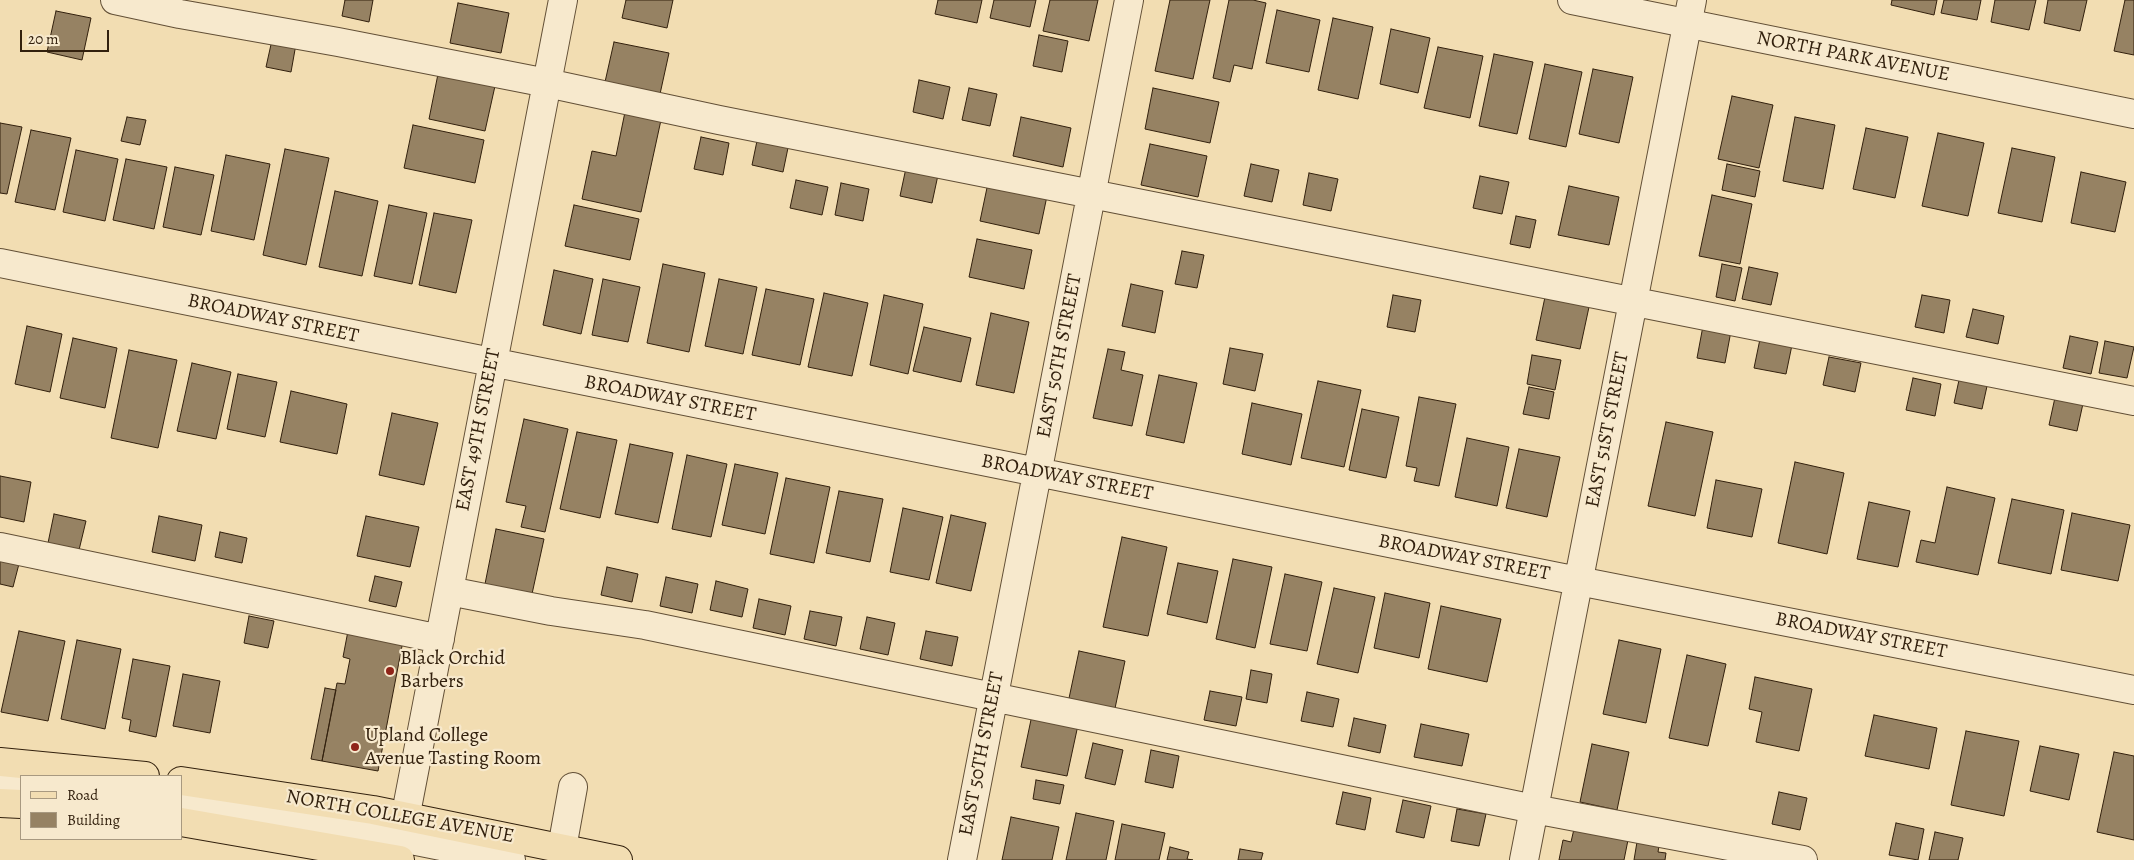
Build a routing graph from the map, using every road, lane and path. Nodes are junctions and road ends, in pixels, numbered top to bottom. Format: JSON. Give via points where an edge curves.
{"nodes":[{"id":1,"x":115,"y":0,"type":"edge"},
{"id":2,"x":563,"y":0,"type":"edge"},
{"id":3,"x":1129,"y":0,"type":"edge"},
{"id":4,"x":1572,"y":0,"type":"edge"},
{"id":5,"x":1690,"y":12,"type":"edge"},
{"id":6,"x":547,"y":83,"type":"junction"},
{"id":7,"x":2134,"y":114,"type":"edge"},
{"id":8,"x":1092,"y":192,"type":"junction"},
{"id":9,"x":0,"y":263,"type":"edge"},
{"id":10,"x":1634,"y":300,"type":"junction"},
{"id":11,"x":492,"y":363,"type":"junction"},
{"id":12,"x":2134,"y":402,"type":"edge"},
{"id":13,"x":1037,"y":472,"type":"junction"},
{"id":14,"x":0,"y":548,"type":"edge"},
{"id":15,"x":1579,"y":581,"type":"junction"},
{"id":16,"x":449,"y":591,"type":"junction"},
{"id":17,"x":440,"y":639,"type":"junction"},
{"id":18,"x":2134,"y":690,"type":"edge"},
{"id":19,"x":993,"y":698,"type":"junction"},
{"id":20,"x":0,"y":762,"type":"edge"},
{"id":21,"x":135,"y":775,"type":"edge"},
{"id":22,"x":182,"y":781,"type":"edge"},
{"id":23,"x":0,"y":782,"type":"edge"},
{"id":24,"x":20,"y":784,"type":"edge"},
{"id":25,"x":573,"y":787,"type":"dead end"},
{"id":26,"x":182,"y":800,"type":"edge"},
{"id":27,"x":0,"y":803,"type":"edge"},
{"id":28,"x":20,"y":804,"type":"edge"},
{"id":29,"x":1534,"y":809,"type":"junction"},
{"id":30,"x":182,"y":822,"type":"edge"},
{"id":31,"x":400,"y":847,"type":"edge"},
{"id":32,"x":562,"y":848,"type":"junction"},
{"id":33,"x":511,"y":860,"type":"edge"},
{"id":34,"x":618,"y":860,"type":"edge"},
{"id":35,"x":962,"y":860,"type":"edge"},
{"id":36,"x":1524,"y":860,"type":"edge"},
{"id":37,"x":1803,"y":860,"type":"edge"}],
"edges":[{"from":1,"to":6,"type":"street"},
{"from":2,"to":6,"type":"street","name":"EAST 49TH STREET"},
{"from":3,"to":8,"type":"street","name":"EAST 50TH STREET"},
{"from":4,"to":5,"type":"street","name":"NORTH PARK AVENUE"},
{"from":5,"to":7,"type":"street","name":"NORTH PARK AVENUE"},
{"from":5,"to":10,"type":"street","name":"EAST 51ST STREET"},
{"from":6,"to":8,"type":"street","via":[[728,122]]},
{"from":6,"to":11,"type":"street","name":"EAST 49TH STREET"},
{"from":8,"to":10,"type":"street"},
{"from":8,"to":13,"type":"street","name":"EAST 50TH STREET"},
{"from":9,"to":11,"type":"street","name":"BROADWAY STREET"},
{"from":10,"to":12,"type":"street"},
{"from":10,"to":15,"type":"street","name":"EAST 51ST STREET"},
{"from":11,"to":13,"type":"street","name":"BROADWAY STREET"},
{"from":11,"to":16,"type":"street","name":"EAST 49TH STREET"},
{"from":13,"to":15,"type":"street","name":"BROADWAY STREET"},
{"from":13,"to":19,"type":"street","name":"EAST 50TH STREET"},
{"from":14,"to":17,"type":"street"},
{"from":15,"to":18,"type":"street","name":"BROADWAY STREET"},
{"from":15,"to":29,"type":"street","name":"EAST 51ST STREET"},
{"from":16,"to":17,"type":"street","name":"EAST 49TH STREET"},
{"from":16,"to":19,"type":"street","via":[[645,625]]},
{"from":17,"to":31,"type":"street","name":"EAST 49TH STREET"},
{"from":19,"to":29,"type":"street"},
{"from":19,"to":35,"type":"street","name":"EAST 50TH STREET"},
{"from":20,"to":21,"type":"main road"},
{"from":22,"to":31,"type":"main road","name":"NORTH COLLEGE AVENUE"},
{"from":23,"to":24,"type":"street"},
{"from":25,"to":32,"type":"street"},
{"from":26,"to":31,"type":"street","name":"NORTH COLLEGE AVENUE","via":[[316,821]]},
{"from":27,"to":28,"type":"main road"},
{"from":29,"to":36,"type":"street","name":"EAST 51ST STREET"},
{"from":29,"to":37,"type":"street"},
{"from":30,"to":31,"type":"main road","name":"NORTH COLLEGE AVENUE"},
{"from":31,"to":32,"type":"main road","name":"NORTH COLLEGE AVENUE"},
{"from":31,"to":33,"type":"street","name":"NORTH COLLEGE AVENUE"},
{"from":32,"to":34,"type":"main road","name":"NORTH COLLEGE AVENUE"}]}
